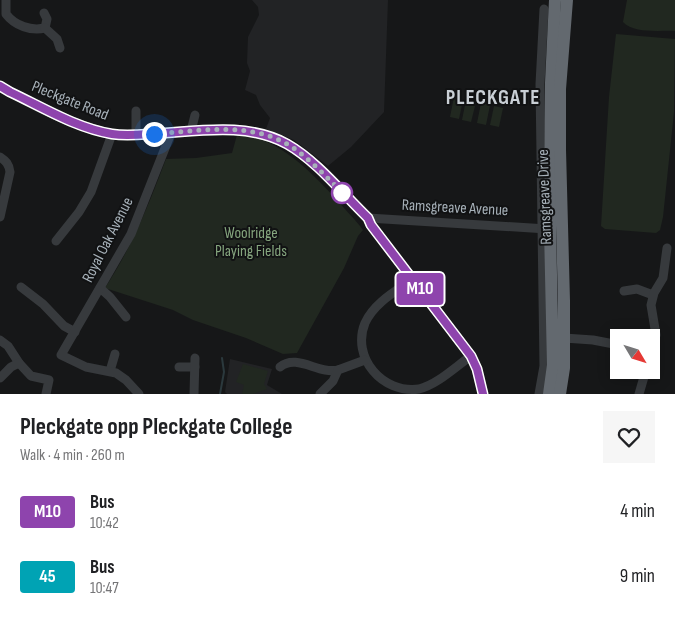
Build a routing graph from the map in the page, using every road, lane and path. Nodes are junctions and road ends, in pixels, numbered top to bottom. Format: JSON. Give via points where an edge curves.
{"nodes":[{"id":1,"x":6,"y":0,"type":"edge"},
{"id":2,"x":555,"y":0,"type":"edge"},
{"id":3,"x":567,"y":0,"type":"edge"},
{"id":4,"x":544,"y":9,"type":"dead end"},
{"id":5,"x":44,"y":13,"type":"dead end"},
{"id":6,"x":45,"y":28,"type":"junction"},
{"id":7,"x":60,"y":48,"type":"dead end"},
{"id":8,"x":551,"y":79,"type":"junction"},
{"id":9,"x":0,"y":86,"type":"edge"},
{"id":10,"x":136,"y":111,"type":"dead end"},
{"id":11,"x":195,"y":115,"type":"dead end"},
{"id":12,"x":191,"y":131,"type":"junction"},
{"id":13,"x":171,"y":133,"type":"junction"},
{"id":14,"x":112,"y":134,"type":"junction"},
{"id":15,"x":136,"y":135,"type":"junction"},
{"id":16,"x":0,"y":157,"type":"edge"},
{"id":17,"x":0,"y":218,"type":"edge"},
{"id":18,"x":368,"y":218,"type":"junction"},
{"id":19,"x":551,"y":230,"type":"junction"},
{"id":20,"x":56,"y":241,"type":"dead end"},
{"id":21,"x":667,"y":248,"type":"dead end"},
{"id":22,"x":413,"y":279,"type":"junction"},
{"id":23,"x":21,"y":287,"type":"dead end"},
{"id":24,"x":100,"y":288,"type":"junction"},
{"id":25,"x":624,"y":291,"type":"dead end"},
{"id":26,"x":653,"y":294,"type":"junction"},
{"id":27,"x":126,"y":317,"type":"dead end"},
{"id":28,"x":655,"y":329,"type":"edge"},
{"id":29,"x":74,"y":332,"type":"junction"},
{"id":30,"x":564,"y":338,"type":"junction"},
{"id":31,"x":0,"y":340,"type":"edge"},
{"id":32,"x":610,"y":343,"type":"edge"},
{"id":33,"x":115,"y":354,"type":"dead end"},
{"id":34,"x":471,"y":356,"type":"junction"},
{"id":35,"x":364,"y":360,"type":"junction"},
{"id":36,"x":19,"y":363,"type":"junction"},
{"id":37,"x":549,"y":365,"type":"junction"},
{"id":38,"x":179,"y":367,"type":"dead end"},
{"id":39,"x":280,"y":367,"type":"dead end"},
{"id":40,"x":338,"y":370,"type":"junction"},
{"id":41,"x":110,"y":372,"type":"junction"},
{"id":42,"x":0,"y":378,"type":"edge"},
{"id":43,"x":643,"y":379,"type":"edge"},
{"id":44,"x":133,"y":392,"type":"edge"},
{"id":45,"x":416,"y":392,"type":"edge"},
{"id":46,"x":46,"y":394,"type":"edge"},
{"id":47,"x":194,"y":394,"type":"edge"},
{"id":48,"x":320,"y":394,"type":"edge"},
{"id":49,"x":483,"y":394,"type":"edge"},
{"id":50,"x":539,"y":394,"type":"edge"},
{"id":51,"x":549,"y":394,"type":"edge"},
{"id":52,"x":560,"y":394,"type":"edge"},
{"id":53,"x":639,"y":394,"type":"edge"}],
"edges":[{"from":1,"to":6,"type":"street","via":[[6,14],[17,24],[33,30]]},
{"from":2,"to":8,"type":"highway","name":"Ramsgreave Drive"},
{"from":3,"to":8,"type":"highway","name":"Ramsgreave Drive"},
{"from":4,"to":8,"type":"street"},
{"from":5,"to":6,"type":"street","via":[[47,19]]},
{"from":6,"to":7,"type":"street","via":[[57,39]]},
{"from":8,"to":19,"type":"street"},
{"from":8,"to":19,"type":"highway","name":"Ramsgreave Drive","via":[[560,150]]},
{"from":9,"to":14,"type":"main road","name":"Pleckgate Road","via":[[86,127]]},
{"from":10,"to":15,"type":"street"},
{"from":11,"to":12,"type":"street"},
{"from":12,"to":13,"type":"main road","name":"Pleckgate Road"},
{"from":12,"to":18,"type":"main road","name":"Pleckgate Road","via":[[242,130],[285,143],[315,165]]},
{"from":13,"to":15,"type":"main road","name":"Pleckgate Road"},
{"from":13,"to":24,"type":"street","name":"Royal Oak Avenue","via":[[131,234]]},
{"from":14,"to":15,"type":"main road","name":"Pleckgate Road"},
{"from":14,"to":20,"type":"street","via":[[87,200]]},
{"from":16,"to":17,"type":"street","via":[[6,161],[10,172]]},
{"from":18,"to":19,"type":"street","name":"Ramsgreave Avenue"},
{"from":18,"to":22,"type":"main road","name":"Pleckgate Road"},
{"from":19,"to":30,"type":"highway","name":"Ramsgreave Drive"},
{"from":19,"to":37,"type":"highway","name":"Ramsgreave Drive"},
{"from":21,"to":26,"type":"street","via":[[663,278]]},
{"from":22,"to":34,"type":"main road","name":"Pleckgate Road"},
{"from":22,"to":35,"type":"street","via":[[370,314],[362,333]]},
{"from":23,"to":29,"type":"street"},
{"from":24,"to":27,"type":"street"},
{"from":24,"to":29,"type":"street","name":"Royal Oak Avenue"},
{"from":25,"to":26,"type":"street"},
{"from":26,"to":28,"type":"street","via":[[651,311]]},
{"from":29,"to":41,"type":"street","name":"Royal Oak Avenue","via":[[61,355],[86,367]]},
{"from":30,"to":32,"type":"street"},
{"from":30,"to":52,"type":"highway","name":"Ramsgreave Drive"},
{"from":31,"to":36,"type":"street"},
{"from":33,"to":41,"type":"street"},
{"from":34,"to":45,"type":"street"},
{"from":34,"to":49,"type":"main road","name":"Pleckgate Road"},
{"from":35,"to":40,"type":"street"},
{"from":35,"to":45,"type":"street","via":[[385,383]]},
{"from":36,"to":42,"type":"street"},
{"from":36,"to":46,"type":"street","via":[[31,376],[49,380]]},
{"from":37,"to":50,"type":"street"},
{"from":37,"to":51,"type":"highway","name":"Ramsgreave Drive"},
{"from":38,"to":47,"type":"street","via":[[195,363]]},
{"from":39,"to":40,"type":"street","via":[[290,362],[326,371]]},
{"from":40,"to":48,"type":"street","via":[[333,382]]},
{"from":41,"to":44,"type":"street","via":[[126,380]]},
{"from":43,"to":53,"type":"street"}]}
